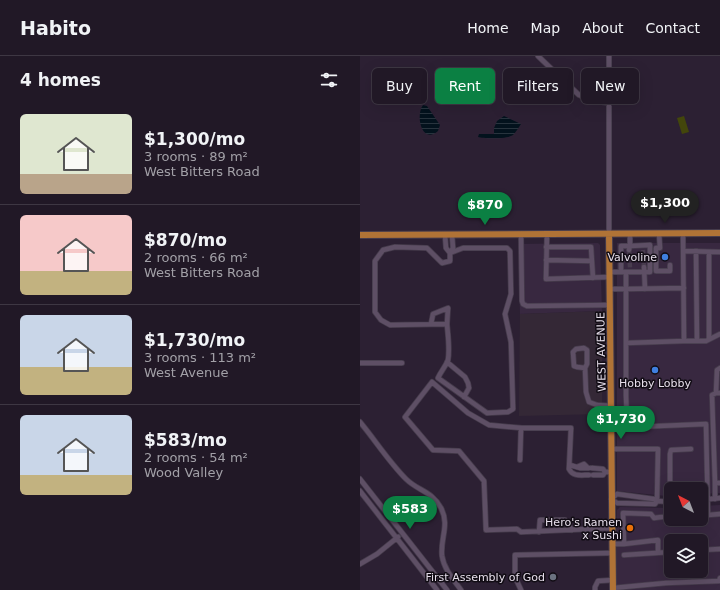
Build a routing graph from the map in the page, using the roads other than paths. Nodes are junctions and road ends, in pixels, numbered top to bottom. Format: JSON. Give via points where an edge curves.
{"nodes":[{"id":1,"x":538,"y":56,"type":"edge"},
{"id":2,"x":609,"y":56,"type":"edge"},
{"id":3,"x":609,"y":68,"type":"edge"},
{"id":4,"x":581,"y":96,"type":"edge"},
{"id":5,"x":610,"y":104,"type":"edge"},
{"id":6,"x":630,"y":233,"type":"junction"},
{"id":7,"x":660,"y":233,"type":"junction"},
{"id":8,"x":683,"y":233,"type":"junction"},
{"id":9,"x":720,"y":233,"type":"edge"},
{"id":10,"x":521,"y":234,"type":"junction"},
{"id":11,"x":546,"y":234,"type":"junction"},
{"id":12,"x":609,"y":234,"type":"junction"},
{"id":13,"x":445,"y":235,"type":"junction"},
{"id":14,"x":452,"y":235,"type":"junction"},
{"id":15,"x":360,"y":236,"type":"edge"},
{"id":16,"x":546,"y":247,"type":"junction"},
{"id":17,"x":630,"y":248,"type":"junction"},
{"id":18,"x":684,"y":251,"type":"junction"},
{"id":19,"x":696,"y":252,"type":"junction"},
{"id":20,"x":709,"y":252,"type":"junction"},
{"id":21,"x":720,"y":252,"type":"edge"},
{"id":22,"x":450,"y":253,"type":"junction"},
{"id":23,"x":546,"y":260,"type":"junction"},
{"id":24,"x":592,"y":261,"type":"junction"},
{"id":25,"x":670,"y":265,"type":"dead end"},
{"id":26,"x":627,"y":271,"type":"junction"},
{"id":27,"x":646,"y":271,"type":"junction"},
{"id":28,"x":656,"y":271,"type":"junction"},
{"id":29,"x":610,"y":275,"type":"junction"},
{"id":30,"x":593,"y":278,"type":"junction"},
{"id":31,"x":684,"y":288,"type":"junction"},
{"id":32,"x":610,"y":289,"type":"junction"},
{"id":33,"x":626,"y":289,"type":"junction"},
{"id":34,"x":645,"y":289,"type":"junction"},
{"id":35,"x":610,"y":305,"type":"junction"},
{"id":36,"x":431,"y":324,"type":"junction"},
{"id":37,"x":448,"y":324,"type":"junction"},
{"id":38,"x":720,"y":334,"type":"edge"},
{"id":39,"x":710,"y":338,"type":"junction"},
{"id":40,"x":684,"y":341,"type":"junction"},
{"id":41,"x":697,"y":341,"type":"junction"},
{"id":42,"x":626,"y":343,"type":"junction"},
{"id":43,"x":448,"y":362,"type":"junction"},
{"id":44,"x":360,"y":363,"type":"edge"},
{"id":45,"x":402,"y":363,"type":"dead end"},
{"id":46,"x":585,"y":368,"type":"junction"},
{"id":47,"x":720,"y":368,"type":"edge"},
{"id":48,"x":718,"y":393,"type":"edge"},
{"id":49,"x":464,"y":396,"type":"junction"},
{"id":50,"x":612,"y":406,"type":"junction"},
{"id":51,"x":360,"y":422,"type":"edge"},
{"id":52,"x":521,"y":428,"type":"junction"},
{"id":53,"x":612,"y":449,"type":"junction"},
{"id":54,"x":691,"y":449,"type":"dead end"},
{"id":55,"x":520,"y":460,"type":"dead end"},
{"id":56,"x":570,"y":465,"type":"junction"},
{"id":57,"x":605,"y":472,"type":"junction"},
{"id":58,"x":612,"y":472,"type":"junction"},
{"id":59,"x":360,"y":479,"type":"edge"},
{"id":60,"x":670,"y":482,"type":"edge"},
{"id":61,"x":707,"y":482,"type":"edge"},
{"id":62,"x":717,"y":483,"type":"edge"},
{"id":63,"x":360,"y":492,"type":"edge"},
{"id":64,"x":611,"y":499,"type":"junction"},
{"id":65,"x":718,"y":499,"type":"edge"},
{"id":66,"x":657,"y":501,"type":"junction"},
{"id":67,"x":664,"y":502,"type":"edge"},
{"id":68,"x":720,"y":514,"type":"edge"},
{"id":69,"x":708,"y":515,"type":"edge"},
{"id":70,"x":664,"y":517,"type":"edge"},
{"id":71,"x":612,"y":528,"type":"junction"},
{"id":72,"x":572,"y":530,"type":"junction"},
{"id":73,"x":539,"y":532,"type":"junction"},
{"id":74,"x":402,"y":533,"type":"junction"},
{"id":75,"x":396,"y":538,"type":"junction"},
{"id":76,"x":612,"y":544,"type":"junction"},
{"id":77,"x":624,"y":544,"type":"junction"},
{"id":78,"x":720,"y":549,"type":"edge"},
{"id":79,"x":708,"y":550,"type":"edge"},
{"id":80,"x":612,"y":553,"type":"junction"},
{"id":81,"x":658,"y":553,"type":"junction"},
{"id":82,"x":664,"y":553,"type":"edge"},
{"id":83,"x":624,"y":555,"type":"dead end"},
{"id":84,"x":360,"y":564,"type":"edge"},
{"id":85,"x":720,"y":578,"type":"edge"},
{"id":86,"x":612,"y":580,"type":"junction"},
{"id":87,"x":613,"y":589,"type":"edge"},
{"id":88,"x":437,"y":590,"type":"edge"},
{"id":89,"x":446,"y":590,"type":"edge"},
{"id":90,"x":461,"y":590,"type":"edge"},
{"id":91,"x":521,"y":590,"type":"edge"},
{"id":92,"x":595,"y":590,"type":"edge"}],
"edges":[{"from":1,"to":4,"type":"street"},
{"from":2,"to":3,"type":"street"},
{"from":5,"to":12,"type":"street"},
{"from":6,"to":7,"type":"main road"},
{"from":6,"to":12,"type":"main road"},
{"from":6,"to":17,"type":"street"},
{"from":7,"to":8,"type":"main road"},
{"from":7,"to":28,"type":"street","via":[[660,248],[656,248]]},
{"from":8,"to":9,"type":"main road"},
{"from":8,"to":18,"type":"street"},
{"from":10,"to":11,"type":"main road"},
{"from":10,"to":14,"type":"main road"},
{"from":10,"to":35,"type":"street","via":[[523,304]]},
{"from":11,"to":12,"type":"main road"},
{"from":11,"to":16,"type":"street"},
{"from":12,"to":29,"type":"main road","name":"WEST AVENUE"},
{"from":13,"to":14,"type":"main road"},
{"from":13,"to":15,"type":"main road"},
{"from":13,"to":22,"type":"street","via":[[446,248]]},
{"from":14,"to":22,"type":"street","via":[[453,248]]},
{"from":16,"to":23,"type":"street"},
{"from":16,"to":24,"type":"street","via":[[591,247]]},
{"from":17,"to":26,"type":"street","via":[[621,246]]},
{"from":17,"to":27,"type":"street","via":[[650,245]]},
{"from":18,"to":19,"type":"street"},
{"from":18,"to":31,"type":"street"},
{"from":19,"to":20,"type":"street"},
{"from":19,"to":41,"type":"street"},
{"from":20,"to":21,"type":"street"},
{"from":20,"to":39,"type":"street"},
{"from":22,"to":36,"type":"street","via":[[450,261],[442,263],[427,248],[395,248],[383,250],[375,261],[375,312],[381,320],[390,325]]},
{"from":22,"to":49,"type":"street","via":[[463,248],[507,248],[510,251],[512,294],[505,314],[511,342],[513,409],[508,412],[487,413]]},
{"from":23,"to":24,"type":"street"},
{"from":23,"to":30,"type":"street","via":[[546,279]]},
{"from":24,"to":30,"type":"street"},
{"from":25,"to":28,"type":"street","via":[[670,271]]},
{"from":26,"to":27,"type":"street"},
{"from":26,"to":29,"type":"street"},
{"from":26,"to":33,"type":"street"},
{"from":27,"to":28,"type":"street"},
{"from":27,"to":34,"type":"street"},
{"from":29,"to":30,"type":"street"},
{"from":29,"to":32,"type":"main road","name":"WEST AVENUE"},
{"from":31,"to":34,"type":"street"},
{"from":31,"to":40,"type":"street"},
{"from":32,"to":33,"type":"street"},
{"from":32,"to":35,"type":"main road","name":"WEST AVENUE"},
{"from":33,"to":34,"type":"street"},
{"from":33,"to":42,"type":"street"},
{"from":35,"to":50,"type":"main road","name":"WEST AVENUE"},
{"from":36,"to":37,"type":"street"},
{"from":36,"to":37,"type":"street","via":[[433,314],[448,308]]},
{"from":37,"to":43,"type":"street"},
{"from":38,"to":39,"type":"street"},
{"from":39,"to":41,"type":"street","via":[[706,341]]},
{"from":40,"to":41,"type":"street"},
{"from":40,"to":42,"type":"street"},
{"from":42,"to":61,"type":"street","via":[[627,420],[635,427],[706,424]]},
{"from":43,"to":49,"type":"street","via":[[468,382]]},
{"from":43,"to":49,"type":"street","via":[[438,378]]},
{"from":44,"to":45,"type":"street"},
{"from":46,"to":46,"type":"street","via":[[587,350],[576,349],[573,352],[574,366]]},
{"from":46,"to":50,"type":"street","via":[[589,402]]},
{"from":47,"to":48,"type":"street","via":[[717,370]]},
{"from":48,"to":62,"type":"street","via":[[712,395]]},
{"from":50,"to":53,"type":"main road","name":"WEST AVENUE"},
{"from":51,"to":90,"type":"street","via":[[406,478],[427,492],[440,506],[445,520],[442,556],[448,573]]},
{"from":52,"to":55,"type":"street"},
{"from":52,"to":56,"type":"street","via":[[571,428]]},
{"from":52,"to":73,"type":"street","via":[[489,425],[468,413],[432,382],[405,417],[433,450],[459,451],[484,481],[487,529]]},
{"from":53,"to":58,"type":"main road","name":"WEST AVENUE"},
{"from":53,"to":66,"type":"street","via":[[658,450]]},
{"from":54,"to":60,"type":"street","via":[[671,450]]},
{"from":56,"to":57,"type":"street","via":[[603,469]]},
{"from":56,"to":57,"type":"street","via":[[571,473],[576,475],[603,475]]},
{"from":57,"to":58,"type":"street"},
{"from":58,"to":64,"type":"main road","name":"WEST AVENUE"},
{"from":59,"to":74,"type":"street"},
{"from":62,"to":65,"type":"street"},
{"from":63,"to":75,"type":"street"},
{"from":64,"to":66,"type":"street","via":[[618,494]]},
{"from":64,"to":66,"type":"street","via":[[618,503],[655,504]]},
{"from":64,"to":71,"type":"main road","name":"WEST AVENUE"},
{"from":66,"to":67,"type":"street"},
{"from":68,"to":69,"type":"street"},
{"from":70,"to":77,"type":"street","via":[[654,518],[651,514],[623,513]]},
{"from":71,"to":72,"type":"street"},
{"from":71,"to":76,"type":"main road","name":"WEST AVENUE"},
{"from":72,"to":73,"type":"street"},
{"from":72,"to":73,"type":"street","via":[[565,520],[540,520]]},
{"from":74,"to":75,"type":"street"},
{"from":74,"to":89,"type":"street"},
{"from":75,"to":84,"type":"street"},
{"from":75,"to":88,"type":"street"},
{"from":76,"to":77,"type":"street"},
{"from":76,"to":80,"type":"main road","name":"WEST AVENUE"},
{"from":77,"to":81,"type":"street","via":[[658,540]]},
{"from":78,"to":79,"type":"street"},
{"from":80,"to":86,"type":"main road","name":"WEST AVENUE"},
{"from":80,"to":91,"type":"street","via":[[515,555],[515,577]]},
{"from":81,"to":82,"type":"street"},
{"from":81,"to":83,"type":"street"},
{"from":85,"to":87,"type":"street","via":[[719,581]]},
{"from":86,"to":87,"type":"main road","name":"WEST AVENUE"},
{"from":86,"to":92,"type":"street","via":[[598,581]]}]}
